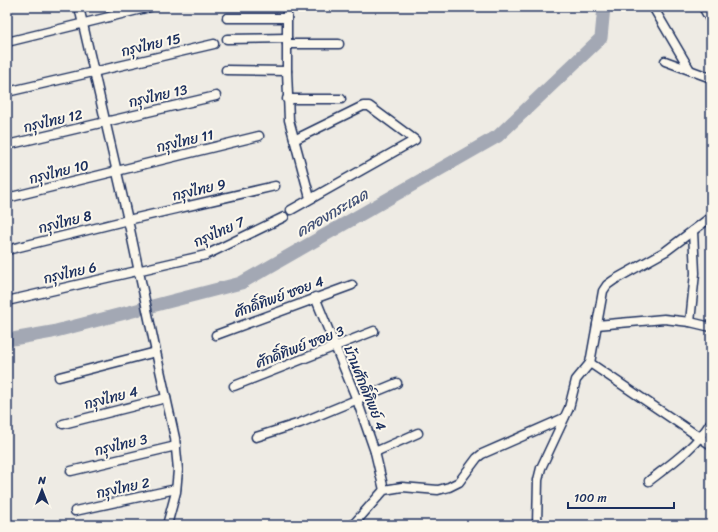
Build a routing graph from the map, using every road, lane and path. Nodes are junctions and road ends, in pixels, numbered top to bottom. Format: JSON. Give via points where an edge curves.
{"nodes":[{"id":1,"x":79,"y":7,"type":"edge"},
{"id":2,"x":150,"y":7,"type":"edge"},
{"id":3,"x":287,"y":7,"type":"edge"},
{"id":4,"x":653,"y":7,"type":"edge"},
{"id":5,"x":703,"y":7,"type":"edge"},
{"id":6,"x":227,"y":18,"type":"dead end"},
{"id":7,"x":287,"y":18,"type":"junction"},
{"id":8,"x":711,"y":21,"type":"edge"},
{"id":9,"x":83,"y":24,"type":"junction"},
{"id":10,"x":227,"y":39,"type":"dead end"},
{"id":11,"x":287,"y":41,"type":"junction"},
{"id":12,"x":7,"y":42,"type":"edge"},
{"id":13,"x":214,"y":44,"type":"dead end"},
{"id":14,"x":339,"y":44,"type":"dead end"},
{"id":15,"x":665,"y":61,"type":"dead end"},
{"id":16,"x":226,"y":70,"type":"dead end"},
{"id":17,"x":690,"y":70,"type":"junction"},
{"id":18,"x":94,"y":71,"type":"junction"},
{"id":19,"x":287,"y":71,"type":"junction"},
{"id":20,"x":711,"y":78,"type":"edge"},
{"id":21,"x":7,"y":92,"type":"edge"},
{"id":22,"x":216,"y":96,"type":"dead end"},
{"id":23,"x":287,"y":99,"type":"junction"},
{"id":24,"x":341,"y":99,"type":"dead end"},
{"id":25,"x":105,"y":122,"type":"junction"},
{"id":26,"x":259,"y":136,"type":"dead end"},
{"id":27,"x":294,"y":140,"type":"junction"},
{"id":28,"x":7,"y":145,"type":"edge"},
{"id":29,"x":117,"y":170,"type":"junction"},
{"id":30,"x":275,"y":186,"type":"dead end"},
{"id":31,"x":7,"y":198,"type":"edge"},
{"id":32,"x":310,"y":198,"type":"junction"},
{"id":33,"x":291,"y":210,"type":"dead end"},
{"id":34,"x":284,"y":217,"type":"dead end"},
{"id":35,"x":711,"y":217,"type":"edge"},
{"id":36,"x":128,"y":220,"type":"junction"},
{"id":37,"x":693,"y":230,"type":"junction"},
{"id":38,"x":7,"y":250,"type":"edge"},
{"id":39,"x":139,"y":270,"type":"junction"},
{"id":40,"x":352,"y":285,"type":"dead end"},
{"id":41,"x":315,"y":297,"type":"junction"},
{"id":42,"x":7,"y":301,"type":"edge"},
{"id":43,"x":690,"y":322,"type":"junction"},
{"id":44,"x":597,"y":325,"type":"junction"},
{"id":45,"x":711,"y":327,"type":"edge"},
{"id":46,"x":374,"y":331,"type":"dead end"},
{"id":47,"x":216,"y":335,"type":"dead end"},
{"id":48,"x":335,"y":347,"type":"junction"},
{"id":49,"x":156,"y":352,"type":"junction"},
{"id":50,"x":590,"y":363,"type":"junction"},
{"id":51,"x":59,"y":377,"type":"dead end"},
{"id":52,"x":397,"y":383,"type":"dead end"},
{"id":53,"x":234,"y":386,"type":"dead end"},
{"id":54,"x":166,"y":398,"type":"junction"},
{"id":55,"x":357,"y":400,"type":"junction"},
{"id":56,"x":564,"y":418,"type":"junction"},
{"id":57,"x":711,"y":422,"type":"edge"},
{"id":58,"x":63,"y":424,"type":"dead end"},
{"id":59,"x":418,"y":433,"type":"dead end"},
{"id":60,"x":256,"y":437,"type":"dead end"},
{"id":61,"x":700,"y":438,"type":"junction"},
{"id":62,"x":711,"y":445,"type":"edge"},
{"id":63,"x":176,"y":446,"type":"junction"},
{"id":64,"x":375,"y":452,"type":"junction"},
{"id":65,"x":71,"y":470,"type":"dead end"},
{"id":66,"x":649,"y":481,"type":"dead end"},
{"id":67,"x":176,"y":489,"type":"junction"},
{"id":68,"x":384,"y":490,"type":"junction"},
{"id":69,"x":75,"y":511,"type":"dead end"},
{"id":70,"x":167,"y":525,"type":"edge"},
{"id":71,"x":353,"y":525,"type":"edge"},
{"id":72,"x":537,"y":525,"type":"edge"}],
"edges":[{"from":1,"to":9,"type":"street"},
{"from":2,"to":9,"type":"street"},
{"from":3,"to":7,"type":"street"},
{"from":4,"to":17,"type":"street"},
{"from":5,"to":8,"type":"street"},
{"from":6,"to":7,"type":"street"},
{"from":7,"to":11,"type":"street"},
{"from":9,"to":12,"type":"street"},
{"from":9,"to":18,"type":"street"},
{"from":10,"to":11,"type":"street"},
{"from":11,"to":14,"type":"street"},
{"from":11,"to":19,"type":"street"},
{"from":13,"to":18,"type":"street","name":"กรุงไทย 15"},
{"from":15,"to":17,"type":"street"},
{"from":16,"to":19,"type":"street"},
{"from":17,"to":20,"type":"street"},
{"from":18,"to":21,"type":"street","name":"กรุงไทย 15"},
{"from":18,"to":25,"type":"street"},
{"from":19,"to":23,"type":"street"},
{"from":22,"to":25,"type":"street","name":"กรุงไทย 13"},
{"from":23,"to":24,"type":"street"},
{"from":23,"to":27,"type":"street"},
{"from":25,"to":28,"type":"street","name":"กรุงไทย 12"},
{"from":25,"to":29,"type":"street"},
{"from":26,"to":29,"type":"street","name":"กรุงไทย 11"},
{"from":27,"to":32,"type":"street"},
{"from":27,"to":32,"type":"street","via":[[364,106],[369,106],[415,140]]},
{"from":29,"to":31,"type":"street","name":"กรุงไทย 10"},
{"from":29,"to":36,"type":"street"},
{"from":30,"to":36,"type":"street","name":"กรุงไทย 9"},
{"from":32,"to":33,"type":"street"},
{"from":34,"to":39,"type":"street","name":"กรุงไทย 7","via":[[206,254]]},
{"from":35,"to":37,"type":"street"},
{"from":36,"to":38,"type":"street","name":"กรุงไทย 8"},
{"from":36,"to":39,"type":"street"},
{"from":37,"to":43,"type":"street","via":[[696,273]]},
{"from":37,"to":44,"type":"street","via":[[666,252],[607,285],[601,297]]},
{"from":39,"to":42,"type":"street","name":"กรุงไทย 6"},
{"from":39,"to":49,"type":"street"},
{"from":40,"to":41,"type":"street","name":"ศักดิ์ทิพย์ ซอย 4"},
{"from":41,"to":47,"type":"street","name":"ศักดิ์ทิพย์ ซอย 4"},
{"from":41,"to":48,"type":"street","name":"บ้านศักดิ์ทิพย์ 4"},
{"from":43,"to":44,"type":"street","via":[[664,319]]},
{"from":43,"to":45,"type":"street"},
{"from":44,"to":50,"type":"street"},
{"from":46,"to":48,"type":"street","name":"ศักดิ์ทิพย์ ซอย 3"},
{"from":48,"to":53,"type":"street","name":"ศักดิ์ทิพย์ ซอย 3"},
{"from":48,"to":55,"type":"street","name":"บ้านศักดิ์ทิพย์ 4"},
{"from":49,"to":51,"type":"street"},
{"from":49,"to":54,"type":"street"},
{"from":50,"to":56,"type":"street","via":[[576,380]]},
{"from":50,"to":61,"type":"street"},
{"from":52,"to":55,"type":"street"},
{"from":54,"to":58,"type":"street","name":"กรุงไทย 4"},
{"from":54,"to":63,"type":"street"},
{"from":55,"to":60,"type":"street"},
{"from":55,"to":64,"type":"street","name":"บ้านศักดิ์ทิพย์ 4"},
{"from":56,"to":68,"type":"street","via":[[482,454],[459,482],[449,487],[438,490],[402,487]]},
{"from":56,"to":72,"type":"street","via":[[539,474]]},
{"from":57,"to":61,"type":"street"},
{"from":59,"to":64,"type":"street"},
{"from":61,"to":62,"type":"street"},
{"from":61,"to":66,"type":"street"},
{"from":63,"to":65,"type":"street","name":"กรุงไทย 3"},
{"from":63,"to":67,"type":"street"},
{"from":64,"to":68,"type":"street","name":"บ้านศักดิ์ทิพย์ 4"},
{"from":67,"to":69,"type":"street","name":"กรุงไทย 2"},
{"from":67,"to":70,"type":"street"},
{"from":68,"to":71,"type":"street"}]}
